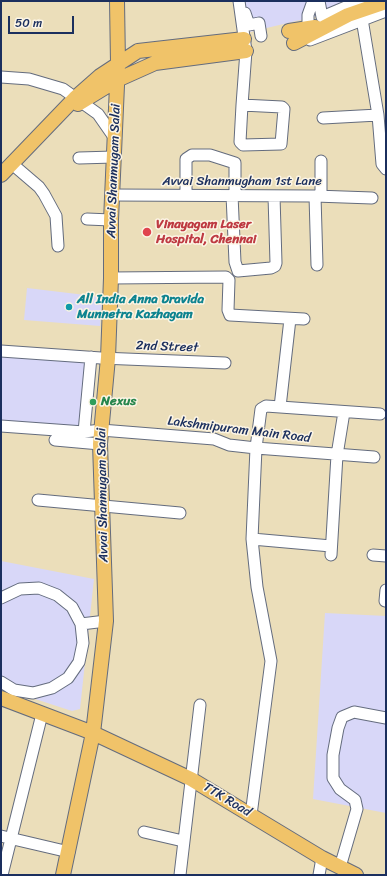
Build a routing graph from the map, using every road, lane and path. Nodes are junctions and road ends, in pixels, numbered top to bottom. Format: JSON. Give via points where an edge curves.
{"nodes":[{"id":1,"x":117,"y":1,"type":"edge"},
{"id":2,"x":239,"y":1,"type":"edge"},
{"id":3,"x":313,"y":1,"type":"edge"},
{"id":4,"x":319,"y":1,"type":"edge"},
{"id":5,"x":360,"y":1,"type":"edge"},
{"id":6,"x":386,"y":2,"type":"edge"},
{"id":7,"x":242,"y":9,"type":"edge"},
{"id":8,"x":386,"y":11,"type":"edge"},
{"id":9,"x":362,"y":19,"type":"junction"},
{"id":10,"x":323,"y":22,"type":"junction"},
{"id":11,"x":308,"y":23,"type":"dead end"},
{"id":12,"x":261,"y":36,"type":"dead end"},
{"id":13,"x":291,"y":37,"type":"joint"},
{"id":14,"x":245,"y":45,"type":"junction"},
{"id":15,"x":118,"y":63,"type":"junction"},
{"id":16,"x":1,"y":77,"type":"edge"},
{"id":17,"x":117,"y":80,"type":"junction"},
{"id":18,"x":74,"y":102,"type":"junction"},
{"id":19,"x":242,"y":105,"type":"junction"},
{"id":20,"x":378,"y":115,"type":"junction"},
{"id":21,"x":323,"y":118,"type":"dead end"},
{"id":22,"x":114,"y":137,"type":"junction"},
{"id":23,"x":114,"y":157,"type":"junction"},
{"id":24,"x":79,"y":158,"type":"dead end"},
{"id":25,"x":321,"y":161,"type":"dead end"},
{"id":26,"x":11,"y":163,"type":"junction"},
{"id":27,"x":385,"y":169,"type":"edge"},
{"id":28,"x":1,"y":175,"type":"edge"},
{"id":29,"x":112,"y":195,"type":"junction"},
{"id":30,"x":186,"y":195,"type":"junction"},
{"id":31,"x":233,"y":195,"type":"junction"},
{"id":32,"x":274,"y":196,"type":"junction"},
{"id":33,"x":318,"y":196,"type":"junction"},
{"id":34,"x":372,"y":198,"type":"dead end"},
{"id":35,"x":87,"y":220,"type":"dead end"},
{"id":36,"x":111,"y":220,"type":"junction"},
{"id":37,"x":58,"y":246,"type":"dead end"},
{"id":38,"x":317,"y":265,"type":"dead end"},
{"id":39,"x":111,"y":278,"type":"junction"},
{"id":40,"x":290,"y":319,"type":"junction"},
{"id":41,"x":304,"y":319,"type":"dead end"},
{"id":42,"x":1,"y":351,"type":"edge"},
{"id":43,"x":91,"y":357,"type":"junction"},
{"id":44,"x":108,"y":358,"type":"junction"},
{"id":45,"x":225,"y":363,"type":"dead end"},
{"id":46,"x":280,"y":407,"type":"junction"},
{"id":47,"x":344,"y":412,"type":"junction"},
{"id":48,"x":380,"y":414,"type":"dead end"},
{"id":49,"x":1,"y":426,"type":"edge"},
{"id":50,"x":84,"y":432,"type":"junction"},
{"id":51,"x":101,"y":437,"type":"junction"},
{"id":52,"x":55,"y":440,"type":"dead end"},
{"id":53,"x":256,"y":448,"type":"junction"},
{"id":54,"x":337,"y":455,"type":"junction"},
{"id":55,"x":374,"y":458,"type":"dead end"},
{"id":56,"x":38,"y":500,"type":"dead end"},
{"id":57,"x":103,"y":507,"type":"junction"},
{"id":58,"x":180,"y":513,"type":"dead end"},
{"id":59,"x":252,"y":539,"type":"junction"},
{"id":60,"x":373,"y":555,"type":"dead end"},
{"id":61,"x":386,"y":556,"type":"edge"},
{"id":62,"x":1,"y":598,"type":"edge"},
{"id":63,"x":106,"y":621,"type":"junction"},
{"id":64,"x":81,"y":624,"type":"junction"},
{"id":65,"x":1,"y":682,"type":"edge"},
{"id":66,"x":2,"y":701,"type":"edge"},
{"id":67,"x":200,"y":706,"type":"dead end"},
{"id":68,"x":42,"y":714,"type":"junction"},
{"id":69,"x":386,"y":718,"type":"edge"},
{"id":70,"x":93,"y":733,"type":"junction"},
{"id":71,"x":191,"y":779,"type":"junction"},
{"id":72,"x":251,"y":815,"type":"junction"},
{"id":73,"x":144,"y":832,"type":"dead end"},
{"id":74,"x":6,"y":837,"type":"edge"},
{"id":75,"x":183,"y":841,"type":"junction"},
{"id":76,"x":69,"y":852,"type":"junction"},
{"id":77,"x":322,"y":858,"type":"junction"},
{"id":78,"x":340,"y":867,"type":"junction"},
{"id":79,"x":2,"y":875,"type":"edge"},
{"id":80,"x":63,"y":875,"type":"edge"},
{"id":81,"x":180,"y":875,"type":"edge"},
{"id":82,"x":319,"y":875,"type":"edge"},
{"id":83,"x":356,"y":875,"type":"edge"}],
"edges":[{"from":1,"to":15,"type":"main road","name":"Avvai Shanmugam Salai"},
{"from":2,"to":7,"type":"street"},
{"from":3,"to":11,"type":"street"},
{"from":4,"to":10,"type":"street"},
{"from":5,"to":10,"type":"street"},
{"from":6,"to":10,"type":"main road"},
{"from":7,"to":12,"type":"street","via":[[249,25],[259,23]]},
{"from":7,"to":14,"type":"street"},
{"from":8,"to":9,"type":"street"},
{"from":9,"to":13,"type":"street","via":[[313,40]]},
{"from":9,"to":20,"type":"street"},
{"from":10,"to":13,"type":"main road"},
{"from":14,"to":15,"type":"main road","via":[[138,51]]},
{"from":14,"to":17,"type":"main road","via":[[155,63]]},
{"from":14,"to":19,"type":"street"},
{"from":15,"to":17,"type":"main road","name":"Avvai Shanmugam Salai"},
{"from":15,"to":18,"type":"main road","via":[[100,76]]},
{"from":16,"to":18,"type":"street","via":[[29,79],[64,90]]},
{"from":17,"to":18,"type":"main road"},
{"from":17,"to":22,"type":"main road","name":"Avvai Shanmugam Salai"},
{"from":18,"to":22,"type":"street","via":[[98,114]]},
{"from":18,"to":26,"type":"main road"},
{"from":19,"to":19,"type":"street","via":[[282,106],[284,109],[281,144],[240,143]]},
{"from":20,"to":21,"type":"street"},
{"from":20,"to":27,"type":"street","via":[[382,164]]},
{"from":22,"to":23,"type":"main road","name":"Avvai Shanmugam Salai"},
{"from":23,"to":24,"type":"street"},
{"from":23,"to":29,"type":"main road","name":"Avvai Shanmugam Salai"},
{"from":25,"to":33,"type":"street"},
{"from":26,"to":28,"type":"main road"},
{"from":26,"to":37,"type":"street","via":[[44,194],[56,216]]},
{"from":29,"to":30,"type":"street","name":"Avvai Shanmugham 1st Lane"},
{"from":29,"to":36,"type":"main road","name":"Avvai Shanmugam Salai"},
{"from":30,"to":31,"type":"street","name":"Avvai Shanmugham 1st Lane"},
{"from":30,"to":31,"type":"street","via":[[186,159],[192,155],[210,155],[235,163]]},
{"from":31,"to":32,"type":"street","name":"Avvai Shanmugham 1st Lane"},
{"from":31,"to":32,"type":"street","via":[[235,262],[238,271],[275,266]]},
{"from":32,"to":33,"type":"street","name":"Avvai Shanmugham 1st Lane"},
{"from":33,"to":34,"type":"street","name":"Avvai Shanmugham 1st Lane"},
{"from":33,"to":38,"type":"street"},
{"from":35,"to":36,"type":"street"},
{"from":36,"to":39,"type":"main road","name":"Avvai Shanmugam Salai"},
{"from":39,"to":40,"type":"street","via":[[224,276],[228,278],[230,315]]},
{"from":39,"to":44,"type":"main road","name":"Avvai Shanmugam Salai"},
{"from":40,"to":41,"type":"street"},
{"from":40,"to":46,"type":"street"},
{"from":42,"to":43,"type":"street","name":"2nd Street"},
{"from":43,"to":44,"type":"street","name":"2nd Street"},
{"from":43,"to":50,"type":"street"},
{"from":44,"to":45,"type":"street","name":"2nd Street"},
{"from":44,"to":51,"type":"main road","name":"Avvai Shanmugam Salai"},
{"from":46,"to":47,"type":"street"},
{"from":46,"to":53,"type":"street","via":[[261,408]]},
{"from":47,"to":48,"type":"street"},
{"from":47,"to":54,"type":"street"},
{"from":49,"to":50,"type":"street"},
{"from":50,"to":51,"type":"street"},
{"from":51,"to":52,"type":"street"},
{"from":51,"to":53,"type":"street","name":"Lakshmipuram Main Road","via":[[214,439],[229,445]]},
{"from":51,"to":57,"type":"main road","name":"Avvai Shanmugam Salai"},
{"from":53,"to":54,"type":"street","name":"Lakshmipuram Main Road"},
{"from":53,"to":59,"type":"street"},
{"from":54,"to":55,"type":"street","name":"Lakshmipuram Main Road"},
{"from":54,"to":59,"type":"street","via":[[331,550]]},
{"from":56,"to":57,"type":"street"},
{"from":57,"to":58,"type":"street"},
{"from":57,"to":63,"type":"main road","name":"Avvai Shanmugam Salai"},
{"from":59,"to":72,"type":"street","via":[[257,587],[271,661]]},
{"from":60,"to":61,"type":"street"},
{"from":62,"to":64,"type":"street","via":[[20,589],[39,588],[57,594],[72,607]]},
{"from":63,"to":64,"type":"street"},
{"from":63,"to":70,"type":"main road","name":"Avvai Shanmugam Salai"},
{"from":64,"to":65,"type":"street","via":[[84,643],[79,662],[68,678],[52,688],[33,693],[14,690]]},
{"from":66,"to":68,"type":"main road","name":"TTK Road"},
{"from":67,"to":71,"type":"street"},
{"from":68,"to":70,"type":"main road","name":"TTK Road"},
{"from":68,"to":74,"type":"street"},
{"from":69,"to":78,"type":"street","via":[[354,712],[342,717],[338,728],[333,755],[333,778],[340,788],[355,800],[357,809]]},
{"from":70,"to":71,"type":"main road","name":"TTK Road"},
{"from":70,"to":76,"type":"main road","name":"Avvai Shanmugam Salai"},
{"from":71,"to":72,"type":"main road","name":"TTK Road"},
{"from":71,"to":75,"type":"street"},
{"from":72,"to":77,"type":"main road","name":"TTK Road"},
{"from":73,"to":75,"type":"street"},
{"from":74,"to":76,"type":"street"},
{"from":74,"to":79,"type":"street"},
{"from":75,"to":81,"type":"street"},
{"from":76,"to":80,"type":"main road","name":"Avvai Shanmugam Salai"},
{"from":77,"to":78,"type":"main road","name":"TTK Road"},
{"from":77,"to":82,"type":"street"},
{"from":78,"to":83,"type":"main road","name":"TTK Road"}]}
